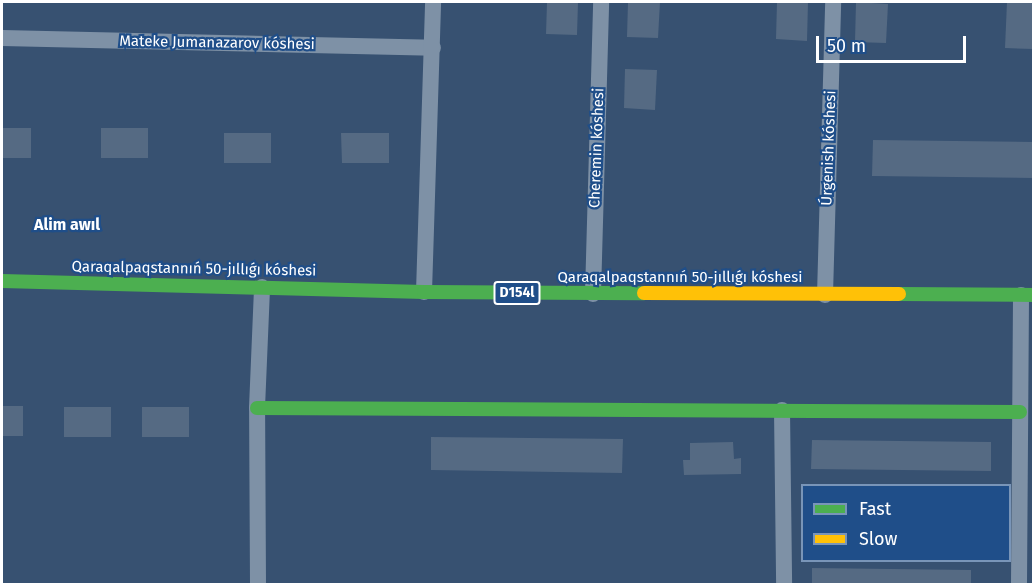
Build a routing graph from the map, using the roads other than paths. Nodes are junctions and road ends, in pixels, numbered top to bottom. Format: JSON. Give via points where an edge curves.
{"nodes":[{"id":1,"x":433,"y":2,"type":"edge"},
{"id":2,"x":601,"y":2,"type":"edge"},
{"id":3,"x":833,"y":2,"type":"edge"},
{"id":4,"x":2,"y":38,"type":"edge"},
{"id":5,"x":433,"y":48,"type":"junction"},
{"id":6,"x":2,"y":281,"type":"edge"},
{"id":7,"x":262,"y":287,"type":"junction"},
{"id":8,"x":424,"y":292,"type":"junction"},
{"id":9,"x":593,"y":294,"type":"junction"},
{"id":10,"x":825,"y":295,"type":"junction"},
{"id":11,"x":1027,"y":295,"type":"edge"},
{"id":12,"x":257,"y":408,"type":"junction"},
{"id":13,"x":782,"y":410,"type":"junction"},
{"id":14,"x":1020,"y":412,"type":"junction"},
{"id":15,"x":258,"y":585,"type":"edge"},
{"id":16,"x":784,"y":585,"type":"edge"},
{"id":17,"x":1019,"y":585,"type":"edge"}],
"edges":[{"from":1,"to":5,"type":"street"},
{"from":2,"to":9,"type":"street","name":"Cheremin kóshesi"},
{"from":3,"to":10,"type":"street","name":"Úrgenish kóshesi"},
{"from":4,"to":5,"type":"street","name":"Mateke Jumanazarov kóshesi"},
{"from":5,"to":8,"type":"street"},
{"from":6,"to":7,"type":"main road","name":"Qaraqalpaqstannıń 50-jıllıǵı kóshesi","number":"D154l"},
{"from":7,"to":8,"type":"main road","name":"Qaraqalpaqstannıń 50-jıllıǵı kóshesi","number":"D154l"},
{"from":7,"to":12,"type":"street"},
{"from":8,"to":9,"type":"main road","name":"Qaraqalpaqstannıń 50-jıllıǵı kóshesi","number":"D154l"},
{"from":9,"to":10,"type":"main road","name":"Qaraqalpaqstannıń 50-jıllıǵı kóshesi","number":"D154l"},
{"from":10,"to":11,"type":"main road","name":"Qaraqalpaqstannıń 50-jıllıǵı kóshesi","number":"D154l"},
{"from":11,"to":14,"type":"street"},
{"from":12,"to":13,"type":"main road"},
{"from":12,"to":15,"type":"street"},
{"from":13,"to":14,"type":"main road"},
{"from":13,"to":16,"type":"street"},
{"from":14,"to":17,"type":"street"}]}
